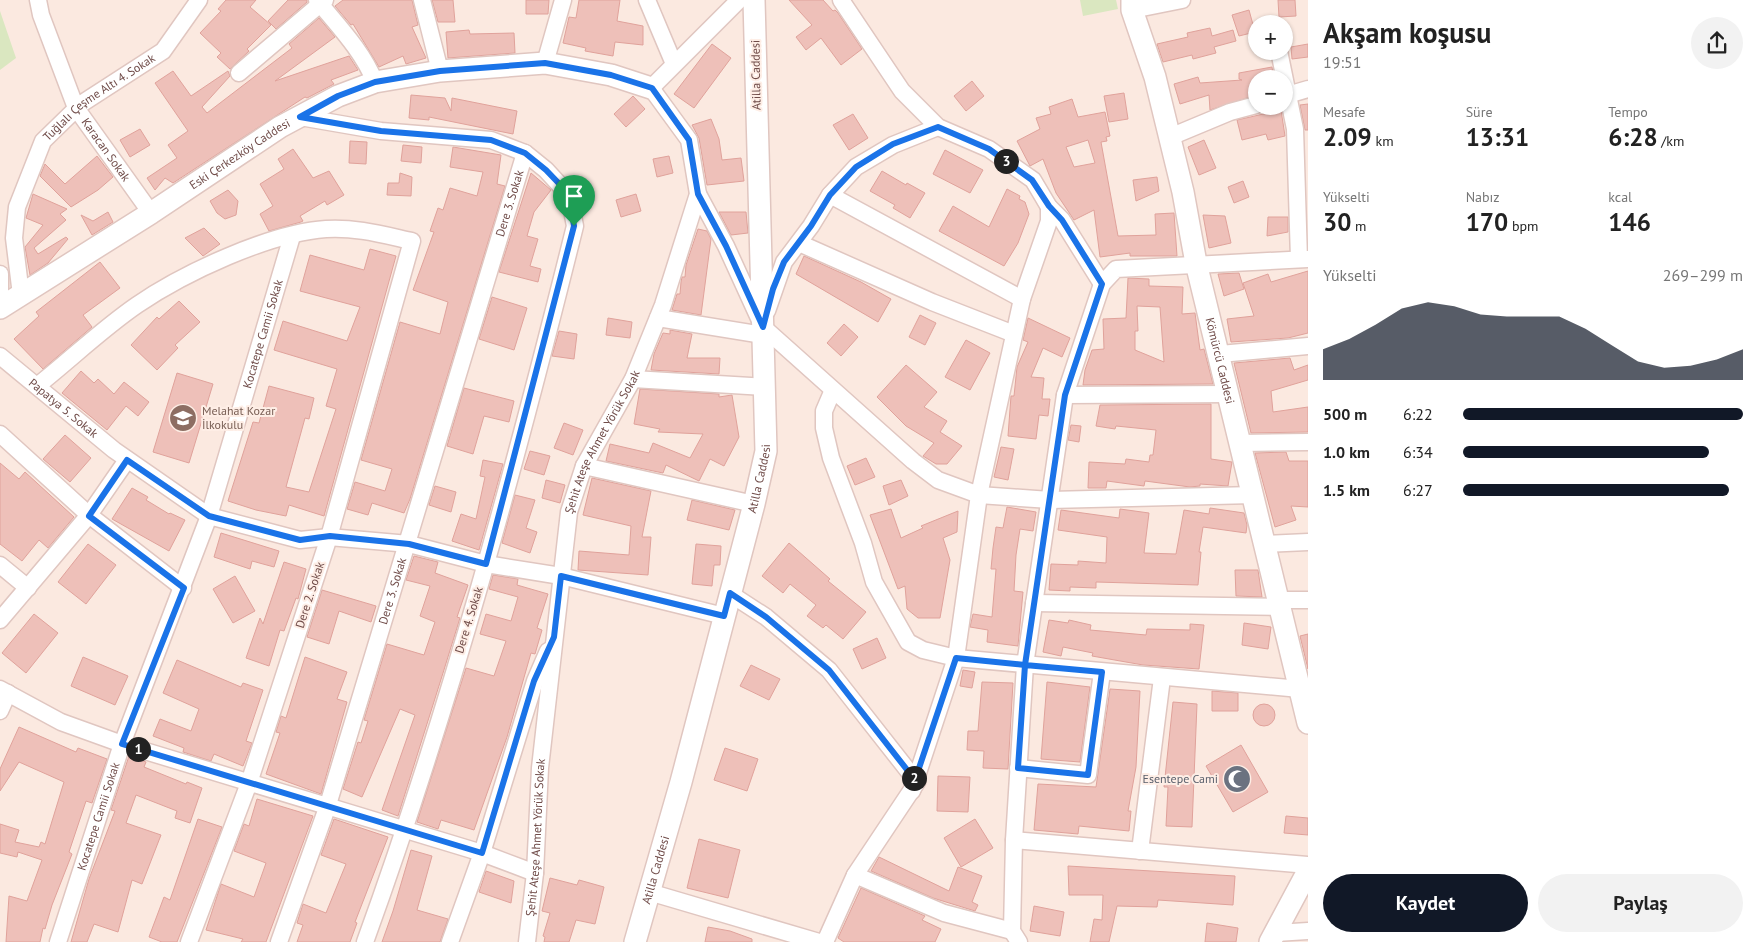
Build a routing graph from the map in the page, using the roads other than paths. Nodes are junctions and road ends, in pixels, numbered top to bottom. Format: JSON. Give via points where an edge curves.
{"nodes":[{"id":1,"x":38,"y":0,"type":"edge"},
{"id":2,"x":199,"y":0,"type":"edge"},
{"id":3,"x":422,"y":0,"type":"edge"},
{"id":4,"x":563,"y":0,"type":"edge"},
{"id":5,"x":647,"y":0,"type":"edge"},
{"id":6,"x":739,"y":0,"type":"edge"},
{"id":7,"x":754,"y":0,"type":"edge"},
{"id":8,"x":841,"y":0,"type":"edge"},
{"id":9,"x":1182,"y":0,"type":"edge"},
{"id":10,"x":321,"y":1,"type":"edge"},
{"id":11,"x":1132,"y":5,"type":"edge"},
{"id":12,"x":545,"y":63,"type":"junction"},
{"id":13,"x":674,"y":64,"type":"junction"},
{"id":14,"x":440,"y":71,"type":"junction"},
{"id":15,"x":239,"y":73,"type":"dead end"},
{"id":16,"x":375,"y":82,"type":"junction"},
{"id":17,"x":652,"y":88,"type":"junction"},
{"id":18,"x":1308,"y":89,"type":"edge"},
{"id":19,"x":1293,"y":94,"type":"edge"},
{"id":20,"x":1248,"y":107,"type":"edge"},
{"id":21,"x":76,"y":108,"type":"junction"},
{"id":22,"x":1290,"y":115,"type":"edge"},
{"id":23,"x":300,"y":117,"type":"junction"},
{"id":24,"x":938,"y":127,"type":"junction"},
{"id":25,"x":1170,"y":137,"type":"junction"},
{"id":26,"x":525,"y":153,"type":"junction"},
{"id":27,"x":698,"y":194,"type":"junction"},
{"id":28,"x":830,"y":195,"type":"junction"},
{"id":29,"x":1049,"y":206,"type":"junction"},
{"id":30,"x":151,"y":213,"type":"junction"},
{"id":31,"x":292,"y":236,"type":"junction"},
{"id":32,"x":798,"y":243,"type":"junction"},
{"id":33,"x":1304,"y":259,"type":"edge"},
{"id":34,"x":1196,"y":263,"type":"junction"},
{"id":35,"x":0,"y":274,"type":"edge"},
{"id":36,"x":1102,"y":284,"type":"junction"},
{"id":37,"x":0,"y":292,"type":"edge"},
{"id":38,"x":21,"y":295,"type":"junction"},
{"id":39,"x":1022,"y":299,"type":"junction"},
{"id":40,"x":0,"y":308,"type":"edge"},
{"id":41,"x":658,"y":318,"type":"junction"},
{"id":42,"x":763,"y":331,"type":"junction"},
{"id":43,"x":1014,"y":334,"type":"junction"},
{"id":44,"x":1308,"y":346,"type":"edge"},
{"id":45,"x":1220,"y":354,"type":"junction"},
{"id":46,"x":0,"y":356,"type":"edge"},
{"id":47,"x":634,"y":379,"type":"junction"},
{"id":48,"x":36,"y":386,"type":"junction"},
{"id":49,"x":766,"y":388,"type":"junction"},
{"id":50,"x":833,"y":390,"type":"junction"},
{"id":51,"x":1229,"y":394,"type":"junction"},
{"id":52,"x":1065,"y":395,"type":"junction"},
{"id":53,"x":0,"y":434,"type":"edge"},
{"id":54,"x":1308,"y":442,"type":"edge"},
{"id":55,"x":1241,"y":443,"type":"junction"},
{"id":56,"x":127,"y":460,"type":"junction"},
{"id":57,"x":584,"y":466,"type":"junction"},
{"id":58,"x":979,"y":495,"type":"junction"},
{"id":59,"x":1254,"y":495,"type":"junction"},
{"id":60,"x":1050,"y":500,"type":"junction"},
{"id":61,"x":754,"y":504,"type":"junction"},
{"id":62,"x":89,"y":516,"type":"junction"},
{"id":63,"x":209,"y":516,"type":"junction"},
{"id":64,"x":330,"y":536,"type":"junction"},
{"id":65,"x":1308,"y":542,"type":"edge"},
{"id":66,"x":409,"y":544,"type":"junction"},
{"id":67,"x":1265,"y":544,"type":"junction"},
{"id":68,"x":486,"y":564,"type":"junction"},
{"id":69,"x":0,"y":565,"type":"edge"},
{"id":70,"x":561,"y":576,"type":"junction"},
{"id":71,"x":28,"y":588,"type":"junction"},
{"id":72,"x":184,"y":588,"type":"junction"},
{"id":73,"x":730,"y":593,"type":"junction"},
{"id":74,"x":1308,"y":600,"type":"edge"},
{"id":75,"x":1034,"y":604,"type":"junction"},
{"id":76,"x":1280,"y":604,"type":"junction"},
{"id":77,"x":724,"y":616,"type":"junction"},
{"id":78,"x":0,"y":620,"type":"edge"},
{"id":79,"x":554,"y":637,"type":"junction"},
{"id":80,"x":956,"y":658,"type":"junction"},
{"id":81,"x":1025,"y":665,"type":"junction"},
{"id":82,"x":1102,"y":672,"type":"junction"},
{"id":83,"x":1162,"y":678,"type":"junction"},
{"id":84,"x":1300,"y":689,"type":"junction"},
{"id":85,"x":4,"y":691,"type":"edge"},
{"id":86,"x":0,"y":711,"type":"edge"},
{"id":87,"x":1308,"y":723,"type":"edge"},
{"id":88,"x":122,"y":744,"type":"junction"},
{"id":89,"x":1018,"y":768,"type":"junction"},
{"id":90,"x":249,"y":783,"type":"junction"},
{"id":91,"x":913,"y":785,"type":"junction"},
{"id":92,"x":327,"y":808,"type":"junction"},
{"id":93,"x":406,"y":830,"type":"junction"},
{"id":94,"x":1014,"y":840,"type":"junction"},
{"id":95,"x":1140,"y":851,"type":"junction"},
{"id":96,"x":482,"y":853,"type":"junction"},
{"id":97,"x":1308,"y":865,"type":"edge"},
{"id":98,"x":1308,"y":871,"type":"edge"},
{"id":99,"x":535,"y":873,"type":"junction"},
{"id":100,"x":855,"y":875,"type":"junction"},
{"id":101,"x":649,"y":892,"type":"junction"},
{"id":102,"x":1308,"y":931,"type":"edge"},
{"id":103,"x":1016,"y":936,"type":"edge"},
{"id":104,"x":1273,"y":937,"type":"edge"},
{"id":105,"x":58,"y":942,"type":"edge"},
{"id":106,"x":189,"y":942,"type":"edge"},
{"id":107,"x":279,"y":942,"type":"edge"},
{"id":108,"x":364,"y":942,"type":"edge"},
{"id":109,"x":450,"y":942,"type":"edge"},
{"id":110,"x":527,"y":942,"type":"edge"},
{"id":111,"x":635,"y":942,"type":"edge"},
{"id":112,"x":819,"y":942,"type":"edge"},
{"id":113,"x":825,"y":942,"type":"edge"}],
"edges":[{"from":1,"to":21,"type":"street","name":"Karacan Sokak"},
{"from":2,"to":21,"type":"street","name":"Tuğlalı Çeşme Altı 4. Sokak","via":[[163,51]]},
{"from":3,"to":14,"type":"street"},
{"from":4,"to":12,"type":"street"},
{"from":5,"to":13,"type":"street"},
{"from":6,"to":13,"type":"street"},
{"from":7,"to":42,"type":"street","name":"Atilla Caddesi"},
{"from":8,"to":24,"type":"street","via":[[902,91]]},
{"from":9,"to":11,"type":"street"},
{"from":10,"to":15,"type":"street"},
{"from":10,"to":16,"type":"street","via":[[348,36]]},
{"from":11,"to":25,"type":"street","name":"Kömürcü Caddesi"},
{"from":12,"to":14,"type":"street","name":"Eski Çerkezköy Caddesi"},
{"from":12,"to":17,"type":"street","name":"Eski Çerkezköy Caddesi","via":[[611,75]]},
{"from":13,"to":17,"type":"street"},
{"from":14,"to":16,"type":"street","name":"Eski Çerkezköy Caddesi"},
{"from":16,"to":23,"type":"street","name":"Eski Çerkezköy Caddesi","via":[[338,96]]},
{"from":17,"to":27,"type":"street","name":"Şehit Ateşe Ahmet Yörük Sokak","via":[[689,140]]},
{"from":18,"to":19,"type":"street"},
{"from":20,"to":25,"type":"street"},
{"from":21,"to":30,"type":"street","name":"Karacan Sokak"},
{"from":21,"to":38,"type":"street","name":"Tuğlalı Çeşme Altı 4. Sokak","via":[[43,141],[17,207],[14,238]]},
{"from":22,"to":33,"type":"street"},
{"from":23,"to":26,"type":"street","name":"Dere 4. Sokak","via":[[381,131],[491,140]]},
{"from":23,"to":30,"type":"street","name":"Eski Çerkezköy Caddesi"},
{"from":24,"to":28,"type":"street","via":[[893,144],[856,167]]},
{"from":24,"to":29,"type":"street","via":[[989,149],[1025,174]]},
{"from":25,"to":34,"type":"street","name":"Kömürcü Caddesi"},
{"from":26,"to":66,"type":"street","name":"Dere 3. Sokak"},
{"from":26,"to":68,"type":"street","name":"Dere 4. Sokak","via":[[569,194],[574,226]]},
{"from":27,"to":41,"type":"street","name":"Şehit Ateşe Ahmet Yörük Sokak"},
{"from":27,"to":42,"type":"street","via":[[726,246]]},
{"from":28,"to":32,"type":"street"},
{"from":28,"to":39,"type":"street"},
{"from":29,"to":36,"type":"street","via":[[1062,220]]},
{"from":29,"to":39,"type":"street","via":[[1049,222]]},
{"from":30,"to":38,"type":"street","name":"Eski Çerkezköy Caddesi"},
{"from":31,"to":48,"type":"street","via":[[264,242],[173,284],[137,306]]},
{"from":31,"to":63,"type":"street","name":"Kocatepe Camii Sokak"},
{"from":31,"to":64,"type":"street","name":"Dere 2. Sokak","via":[[325,229],[352,229],[412,241]]},
{"from":32,"to":42,"type":"street","via":[[784,262],[773,289]]},
{"from":32,"to":43,"type":"street"},
{"from":33,"to":34,"type":"street"},
{"from":34,"to":36,"type":"street","via":[[1116,269]]},
{"from":34,"to":45,"type":"street","name":"Kömürcü Caddesi"},
{"from":35,"to":37,"type":"street"},
{"from":36,"to":52,"type":"street"},
{"from":38,"to":40,"type":"street","name":"Eski Çerkezköy Caddesi"},
{"from":39,"to":43,"type":"street"},
{"from":41,"to":42,"type":"street"},
{"from":41,"to":47,"type":"street","name":"Şehit Ateşe Ahmet Yörük Sokak"},
{"from":42,"to":49,"type":"street","name":"Atilla Caddesi"},
{"from":42,"to":50,"type":"street"},
{"from":43,"to":58,"type":"street"},
{"from":44,"to":45,"type":"street"},
{"from":45,"to":51,"type":"street","name":"Kömürcü Caddesi"},
{"from":46,"to":48,"type":"street","name":"Papatya 5. Sokak"},
{"from":47,"to":49,"type":"street"},
{"from":47,"to":57,"type":"street","name":"Şehit Ateşe Ahmet Yörük Sokak"},
{"from":48,"to":56,"type":"street","name":"Papatya 5. Sokak"},
{"from":49,"to":61,"type":"street","name":"Atilla Caddesi","via":[[766,451]]},
{"from":50,"to":58,"type":"street","via":[[938,480]]},
{"from":50,"to":80,"type":"street","via":[[824,411],[824,428],[831,458],[874,582],[908,642],[923,650]]},
{"from":51,"to":52,"type":"street"},
{"from":51,"to":55,"type":"street","name":"Kömürcü Caddesi"},
{"from":52,"to":60,"type":"street"},
{"from":53,"to":62,"type":"street"},
{"from":54,"to":55,"type":"street"},
{"from":55,"to":59,"type":"street","name":"Kömürcü Caddesi"},
{"from":56,"to":62,"type":"street"},
{"from":56,"to":63,"type":"street","name":"Papatya 5. Sokak"},
{"from":57,"to":61,"type":"street"},
{"from":57,"to":70,"type":"street","name":"Şehit Ateşe Ahmet Yörük Sokak","via":[[569,512]]},
{"from":58,"to":60,"type":"street"},
{"from":58,"to":80,"type":"street"},
{"from":59,"to":60,"type":"street"},
{"from":59,"to":67,"type":"street","name":"Kömürcü Caddesi"},
{"from":60,"to":75,"type":"street"},
{"from":61,"to":73,"type":"street","name":"Atilla Caddesi"},
{"from":62,"to":71,"type":"street"},
{"from":62,"to":72,"type":"street"},
{"from":63,"to":64,"type":"street","name":"Papatya 5. Sokak","via":[[300,540]]},
{"from":63,"to":72,"type":"street","name":"Kocatepe Camii Sokak"},
{"from":64,"to":66,"type":"street","name":"Papatya 5. Sokak"},
{"from":64,"to":90,"type":"street","name":"Dere 2. Sokak"},
{"from":65,"to":67,"type":"street"},
{"from":66,"to":68,"type":"street","name":"Papatya 5. Sokak"},
{"from":66,"to":92,"type":"street","name":"Dere 3. Sokak"},
{"from":67,"to":76,"type":"street","name":"Kömürcü Caddesi"},
{"from":68,"to":70,"type":"street","name":"Papatya 5. Sokak"},
{"from":68,"to":93,"type":"street","name":"Dere 4. Sokak"},
{"from":69,"to":71,"type":"street"},
{"from":70,"to":77,"type":"street","name":"Papatya 5. Sokak"},
{"from":70,"to":79,"type":"street","name":"Şehit Ateşe Ahmet Yörük Sokak"},
{"from":71,"to":78,"type":"street"},
{"from":72,"to":88,"type":"street","name":"Kocatepe Camii Sokak"},
{"from":73,"to":77,"type":"street","name":"Atilla Caddesi"},
{"from":73,"to":91,"type":"street","via":[[766,617],[829,670]]},
{"from":74,"to":76,"type":"street"},
{"from":75,"to":76,"type":"street"},
{"from":75,"to":81,"type":"street"},
{"from":76,"to":84,"type":"street","name":"Kömürcü Caddesi"},
{"from":77,"to":101,"type":"street","name":"Atilla Caddesi"},
{"from":79,"to":96,"type":"street","via":[[534,681]]},
{"from":79,"to":99,"type":"street","name":"Şehit Ateşe Ahmet Yörük Sokak","via":[[540,768]]},
{"from":80,"to":81,"type":"street"},
{"from":80,"to":91,"type":"street"},
{"from":81,"to":82,"type":"street"},
{"from":81,"to":89,"type":"street"},
{"from":82,"to":83,"type":"street"},
{"from":82,"to":89,"type":"street","via":[[1088,775]]},
{"from":83,"to":84,"type":"street"},
{"from":83,"to":95,"type":"street"},
{"from":84,"to":87,"type":"street","name":"Kömürcü Caddesi"},
{"from":85,"to":86,"type":"street"},
{"from":85,"to":88,"type":"street","via":[[61,722]]},
{"from":88,"to":90,"type":"street"},
{"from":88,"to":105,"type":"street","name":"Kocatepe Camii Sokak"},
{"from":89,"to":94,"type":"street"},
{"from":90,"to":92,"type":"street"},
{"from":90,"to":106,"type":"street","name":"Dere 2. Sokak"},
{"from":91,"to":100,"type":"street"},
{"from":92,"to":93,"type":"street"},
{"from":92,"to":107,"type":"street","name":"Dere 3. Sokak"},
{"from":93,"to":96,"type":"street"},
{"from":93,"to":108,"type":"street","name":"Dere 4. Sokak"},
{"from":94,"to":95,"type":"street"},
{"from":94,"to":103,"type":"street"},
{"from":95,"to":97,"type":"street"},
{"from":96,"to":99,"type":"street"},
{"from":96,"to":109,"type":"street"},
{"from":98,"to":104,"type":"street"},
{"from":99,"to":110,"type":"street","name":"Şehit Ateşe Ahmet Yörük Sokak"},
{"from":100,"to":103,"type":"street","via":[[944,913]]},
{"from":100,"to":113,"type":"street"},
{"from":101,"to":111,"type":"street","name":"Atilla Caddesi"},
{"from":101,"to":112,"type":"street"},
{"from":102,"to":104,"type":"street"}]}
